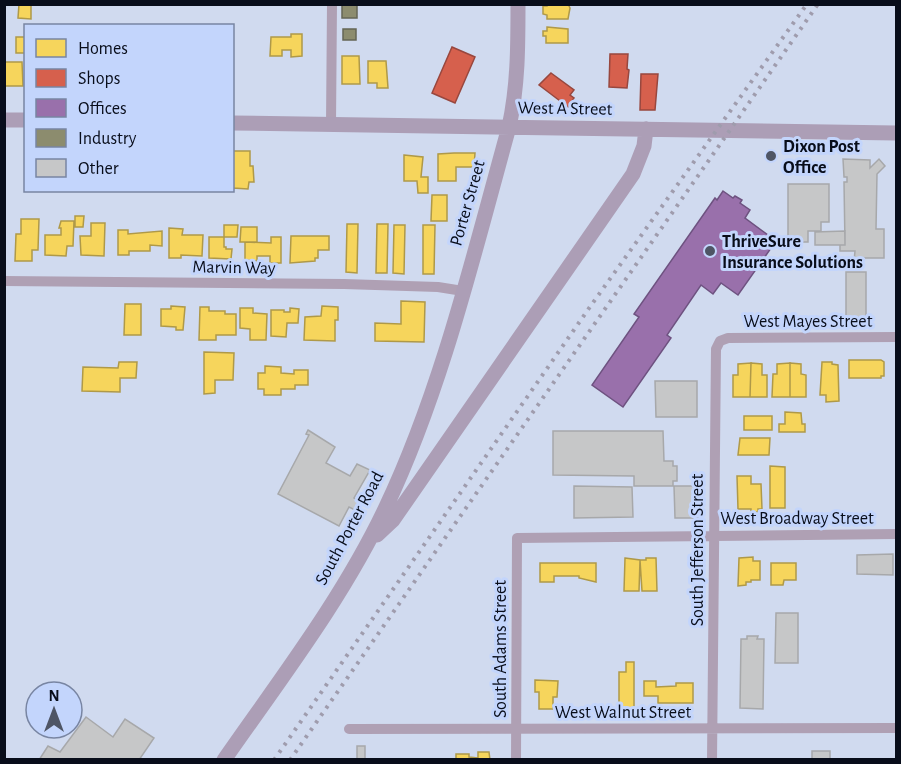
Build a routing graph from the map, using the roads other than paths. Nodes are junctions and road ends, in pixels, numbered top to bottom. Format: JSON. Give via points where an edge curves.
{"nodes":[{"id":1,"x":332,"y":4,"type":"edge"},
{"id":2,"x":518,"y":4,"type":"edge"},
{"id":3,"x":4,"y":120,"type":"edge"},
{"id":4,"x":24,"y":120,"type":"edge"},
{"id":5,"x":234,"y":123,"type":"edge"},
{"id":6,"x":331,"y":124,"type":"junction"},
{"id":7,"x":509,"y":127,"type":"junction"},
{"id":8,"x":646,"y":129,"type":"junction"},
{"id":9,"x":897,"y":133,"type":"edge"},
{"id":10,"x":4,"y":281,"type":"edge"},
{"id":11,"x":463,"y":291,"type":"junction"},
{"id":12,"x":897,"y":337,"type":"edge"},
{"id":13,"x":720,"y":342,"type":"joint"},
{"id":14,"x":897,"y":534,"type":"edge"},
{"id":15,"x":713,"y":535,"type":"junction"},
{"id":16,"x":518,"y":538,"type":"joint"},
{"id":17,"x":366,"y":546,"type":"junction"},
{"id":18,"x":516,"y":728,"type":"junction"},
{"id":19,"x":897,"y":728,"type":"edge"},
{"id":20,"x":349,"y":729,"type":"dead end"},
{"id":21,"x":712,"y":729,"type":"junction"},
{"id":22,"x":224,"y":759,"type":"edge"},
{"id":23,"x":516,"y":759,"type":"edge"},
{"id":24,"x":712,"y":759,"type":"edge"}],
"edges":[{"from":1,"to":6,"type":"street"},
{"from":2,"to":7,"type":"street","name":"Porter Street","via":[[517,72]]},
{"from":3,"to":4,"type":"street"},
{"from":5,"to":6,"type":"street","name":"West A Street"},
{"from":6,"to":7,"type":"street","name":"West A Street"},
{"from":7,"to":8,"type":"street","name":"West A Street"},
{"from":7,"to":11,"type":"street","name":"Porter Street"},
{"from":8,"to":9,"type":"street","name":"West A Street"},
{"from":8,"to":17,"type":"street","via":[[645,146],[633,174],[393,520]]},
{"from":10,"to":11,"type":"street","name":"Marvin Way","via":[[438,287]]},
{"from":11,"to":17,"type":"street","name":"South Porter Road","via":[[413,442]]},
{"from":12,"to":13,"type":"street","name":"West Mayes Street","via":[[728,338]]},
{"from":13,"to":15,"type":"street","name":"South Jefferson Street","via":[[716,349]]},
{"from":14,"to":15,"type":"street","name":"West Broadway Street"},
{"from":15,"to":16,"type":"street","name":"West Broadway Street"},
{"from":15,"to":21,"type":"street","name":"South Jefferson Street"},
{"from":16,"to":18,"type":"street","name":"South Adams Street"},
{"from":17,"to":22,"type":"street","name":"South Porter Road","via":[[327,610]]},
{"from":18,"to":20,"type":"street","name":"West Walnut Street"},
{"from":18,"to":21,"type":"street","name":"West Walnut Street"},
{"from":18,"to":23,"type":"street","name":"South Adams Street"},
{"from":19,"to":21,"type":"street","name":"West Walnut Street"},
{"from":21,"to":24,"type":"street","name":"South Jefferson Street"}]}
